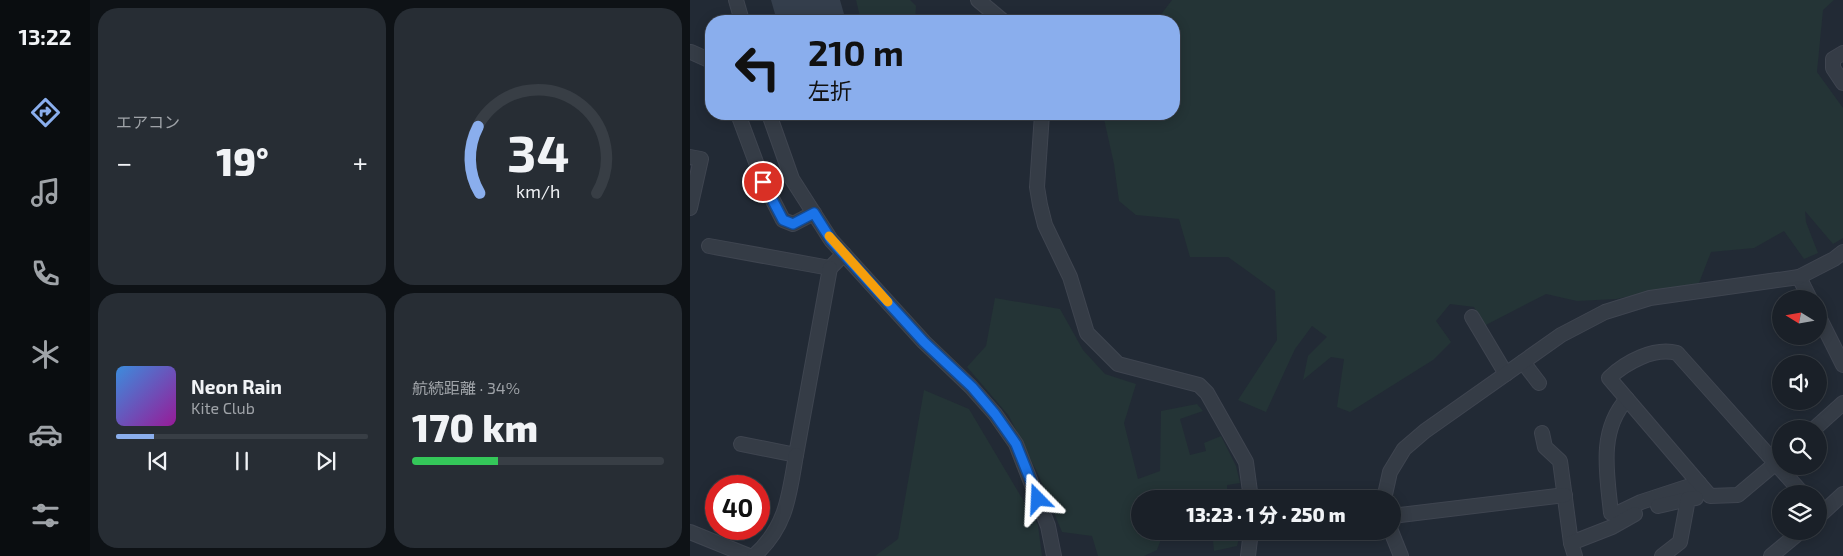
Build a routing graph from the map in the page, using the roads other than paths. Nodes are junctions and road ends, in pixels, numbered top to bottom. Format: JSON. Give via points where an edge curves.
{"nodes":[{"id":1,"x":736,"y":0,"type":"edge"},
{"id":2,"x":978,"y":0,"type":"edge"},
{"id":3,"x":740,"y":15,"type":"edge"},
{"id":4,"x":996,"y":15,"type":"edge"},
{"id":5,"x":1843,"y":53,"type":"edge"},
{"id":6,"x":690,"y":54,"type":"edge"},
{"id":7,"x":705,"y":59,"type":"edge"},
{"id":8,"x":1843,"y":82,"type":"edge"},
{"id":9,"x":740,"y":120,"type":"edge"},
{"id":10,"x":771,"y":120,"type":"edge"},
{"id":11,"x":1042,"y":120,"type":"edge"},
{"id":12,"x":690,"y":157,"type":"edge"},
{"id":13,"x":690,"y":208,"type":"edge"},
{"id":14,"x":814,"y":213,"type":"junction"},
{"id":15,"x":709,"y":246,"type":"dead end"},
{"id":16,"x":1843,"y":252,"type":"edge"},
{"id":17,"x":844,"y":254,"type":"junction"},
{"id":18,"x":830,"y":268,"type":"junction"},
{"id":19,"x":1799,"y":277,"type":"junction"},
{"id":20,"x":1806,"y":290,"type":"edge"},
{"id":21,"x":1472,"y":317,"type":"dead end"},
{"id":22,"x":1828,"y":335,"type":"edge"},
{"id":23,"x":1523,"y":362,"type":"junction"},
{"id":24,"x":1843,"y":365,"type":"edge"},
{"id":25,"x":1506,"y":374,"type":"junction"},
{"id":26,"x":1539,"y":383,"type":"dead end"},
{"id":27,"x":1627,"y":399,"type":"junction"},
{"id":28,"x":1843,"y":403,"type":"edge"},
{"id":29,"x":1824,"y":420,"type":"edge"},
{"id":30,"x":1542,"y":433,"type":"dead end"},
{"id":31,"x":1609,"y":438,"type":"junction"},
{"id":32,"x":741,"y":444,"type":"dead end"},
{"id":33,"x":1772,"y":453,"type":"edge"},
{"id":34,"x":796,"y":455,"type":"junction"},
{"id":35,"x":1597,"y":461,"type":"dead end"},
{"id":36,"x":1772,"y":466,"type":"edge"},
{"id":37,"x":1699,"y":484,"type":"junction"},
{"id":38,"x":1250,"y":490,"type":"edge"},
{"id":39,"x":1386,"y":490,"type":"edge"},
{"id":40,"x":1843,"y":494,"type":"edge"},
{"id":41,"x":1565,"y":495,"type":"junction"},
{"id":42,"x":1710,"y":496,"type":"junction"},
{"id":43,"x":1688,"y":499,"type":"junction"},
{"id":44,"x":1827,"y":508,"type":"edge"},
{"id":45,"x":1401,"y":515,"type":"edge"},
{"id":46,"x":690,"y":532,"type":"edge"},
{"id":47,"x":1250,"y":540,"type":"edge"},
{"id":48,"x":1395,"y":540,"type":"edge"},
{"id":49,"x":1790,"y":540,"type":"edge"},
{"id":50,"x":1573,"y":550,"type":"edge"},
{"id":51,"x":749,"y":556,"type":"edge"},
{"id":52,"x":754,"y":556,"type":"edge"},
{"id":53,"x":1054,"y":556,"type":"edge"},
{"id":54,"x":1248,"y":556,"type":"edge"},
{"id":55,"x":1401,"y":556,"type":"edge"},
{"id":56,"x":1662,"y":556,"type":"edge"},
{"id":57,"x":1771,"y":556,"type":"edge"}],
"edges":[{"from":1,"to":3,"type":"street"},
{"from":2,"to":4,"type":"street"},
{"from":5,"to":8,"type":"street","via":[[1833,59],[1833,68]]},
{"from":6,"to":7,"type":"street"},
{"from":9,"to":14,"type":"street","via":[[763,182],[783,220],[793,224]]},
{"from":10,"to":14,"type":"street","via":[[792,180]]},
{"from":11,"to":38,"type":"street","via":[[1037,187],[1040,205],[1045,225],[1070,277],[1087,333],[1118,364],[1186,380],[1203,389],[1246,462]]},
{"from":12,"to":13,"type":"street","via":[[701,159]]},
{"from":14,"to":17,"type":"street"},
{"from":15,"to":18,"type":"street"},
{"from":16,"to":19,"type":"street"},
{"from":17,"to":18,"type":"street"},
{"from":17,"to":53,"type":"street","via":[[924,342],[972,387],[1010,436],[1034,485]]},
{"from":18,"to":34,"type":"street"},
{"from":19,"to":20,"type":"street"},
{"from":19,"to":23,"type":"street","via":[[1650,298],[1605,312],[1560,335]]},
{"from":21,"to":25,"type":"street"},
{"from":22,"to":24,"type":"street"},
{"from":23,"to":25,"type":"street"},
{"from":23,"to":26,"type":"street"},
{"from":25,"to":39,"type":"street","via":[[1404,449],[1390,472]]},
{"from":27,"to":31,"type":"street","via":[[1612,418]]},
{"from":27,"to":33,"type":"street","via":[[1609,378],[1617,370],[1644,356],[1669,351],[1678,353]]},
{"from":27,"to":37,"type":"street"},
{"from":28,"to":29,"type":"street"},
{"from":30,"to":41,"type":"street","via":[[1545,448],[1560,461]]},
{"from":31,"to":35,"type":"street","via":[[1598,437]]},
{"from":31,"to":37,"type":"street","via":[[1605,455],[1611,513],[1618,514],[1641,502]]},
{"from":32,"to":34,"type":"street"},
{"from":34,"to":52,"type":"street","via":[[786,511],[777,528]]},
{"from":36,"to":42,"type":"street","via":[[1738,495]]},
{"from":37,"to":42,"type":"street"},
{"from":40,"to":44,"type":"street"},
{"from":41,"to":45,"type":"street"},
{"from":41,"to":50,"type":"street"},
{"from":42,"to":43,"type":"street"},
{"from":43,"to":50,"type":"street","via":[[1635,514]]},
{"from":43,"to":56,"type":"street","via":[[1680,542]]},
{"from":46,"to":51,"type":"street"},
{"from":47,"to":54,"type":"street"},
{"from":48,"to":55,"type":"street"},
{"from":49,"to":57,"type":"street"}]}
